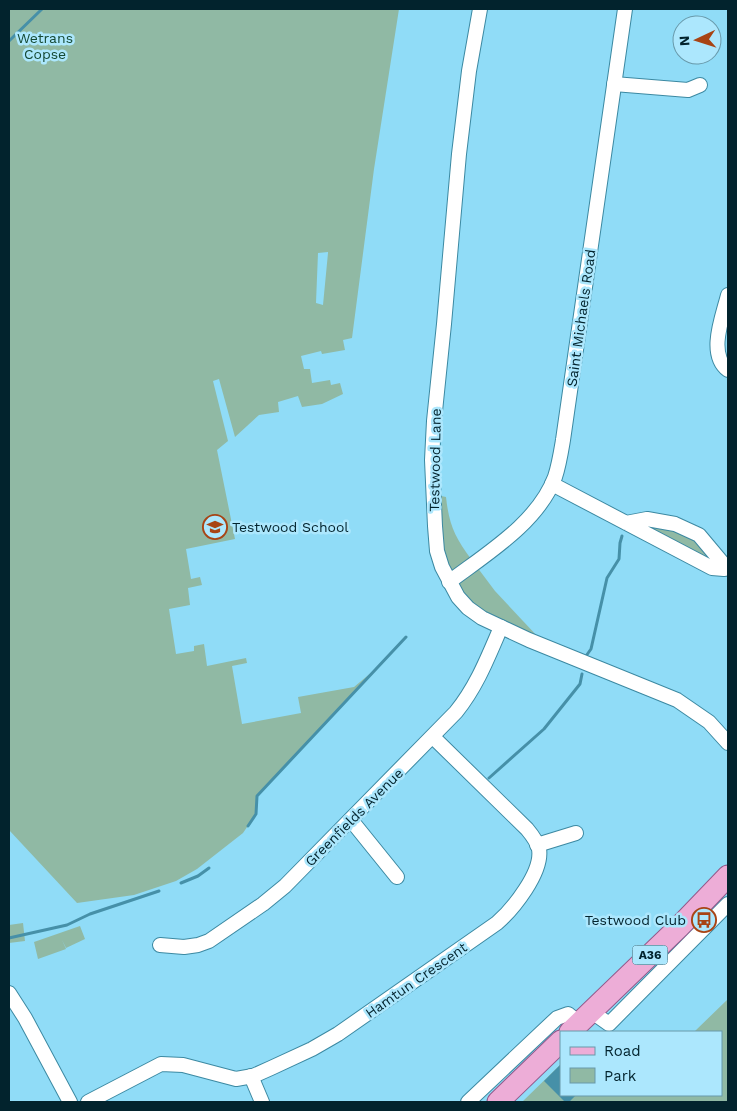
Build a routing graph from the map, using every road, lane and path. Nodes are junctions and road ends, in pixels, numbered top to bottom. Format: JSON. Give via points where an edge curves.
{"nodes":[{"id":1,"x":480,"y":9,"type":"edge"},
{"id":2,"x":625,"y":9,"type":"edge"},
{"id":3,"x":614,"y":84,"type":"junction"},
{"id":4,"x":700,"y":85,"type":"dead end"},
{"id":5,"x":728,"y":295,"type":"edge"},
{"id":6,"x":728,"y":370,"type":"edge"},
{"id":7,"x":552,"y":484,"type":"junction"},
{"id":8,"x":626,"y":523,"type":"junction"},
{"id":9,"x":449,"y":582,"type":"junction"},
{"id":10,"x":501,"y":627,"type":"junction"},
{"id":11,"x":433,"y":737,"type":"junction"},
{"id":12,"x":728,"y":743,"type":"edge"},
{"id":13,"x":351,"y":820,"type":"junction"},
{"id":14,"x":576,"y":832,"type":"dead end"},
{"id":15,"x":537,"y":845,"type":"junction"},
{"id":16,"x":728,"y":876,"type":"edge"},
{"id":17,"x":397,"y":877,"type":"dead end"},
{"id":18,"x":728,"y":904,"type":"edge"},
{"id":19,"x":160,"y":944,"type":"dead end"},
{"id":20,"x":9,"y":993,"type":"edge"},
{"id":21,"x":580,"y":1023,"type":"edge"},
{"id":22,"x":560,"y":1042,"type":"edge"},
{"id":23,"x":251,"y":1076,"type":"junction"},
{"id":24,"x":70,"y":1102,"type":"edge"},
{"id":25,"x":88,"y":1102,"type":"edge"},
{"id":26,"x":262,"y":1102,"type":"edge"},
{"id":27,"x":468,"y":1102,"type":"edge"},
{"id":28,"x":498,"y":1102,"type":"edge"}],
"edges":[{"from":1,"to":9,"type":"street","name":"Testwood Lane","via":[[459,154],[433,440],[436,542]]},
{"from":2,"to":3,"type":"street","name":"Saint Michaels Road"},
{"from":3,"to":4,"type":"street","via":[[688,90]]},
{"from":3,"to":7,"type":"street","name":"Saint Michaels Road","via":[[563,440]]},
{"from":5,"to":6,"type":"street","via":[[716,340],[723,366]]},
{"from":7,"to":8,"type":"street"},
{"from":7,"to":9,"type":"street","name":"Saint Michaels Road","via":[[522,524]]},
{"from":8,"to":8,"type":"street","via":[[647,519],[675,524],[699,535],[725,566],[724,570],[712,568]]},
{"from":9,"to":10,"type":"street","name":"Testwood Lane","via":[[468,608]]},
{"from":10,"to":11,"type":"street","name":"Greenfields Avenue","via":[[473,689]]},
{"from":10,"to":12,"type":"street","name":"Testwood Lane","via":[[677,700],[709,722]]},
{"from":11,"to":13,"type":"street","name":"Greenfields Avenue"},
{"from":11,"to":15,"type":"street","via":[[527,829]]},
{"from":13,"to":17,"type":"street"},
{"from":13,"to":19,"type":"street","name":"Greenfields Avenue","via":[[278,892],[217,936],[192,946]]},
{"from":14,"to":15,"type":"street"},
{"from":15,"to":23,"type":"street","name":"Hamtun Crescent","via":[[538,859],[530,881],[514,906],[497,923],[338,1034]]},
{"from":16,"to":21,"type":"main road","number":"A36"},
{"from":18,"to":21,"type":"street","via":[[609,1024]]},
{"from":20,"to":24,"type":"street"},
{"from":21,"to":27,"type":"street","via":[[568,1014],[557,1018]]},
{"from":22,"to":28,"type":"main road"},
{"from":23,"to":25,"type":"street","name":"Hamtun Crescent","via":[[229,1078],[183,1065],[161,1064]]},
{"from":23,"to":26,"type":"street"}]}
